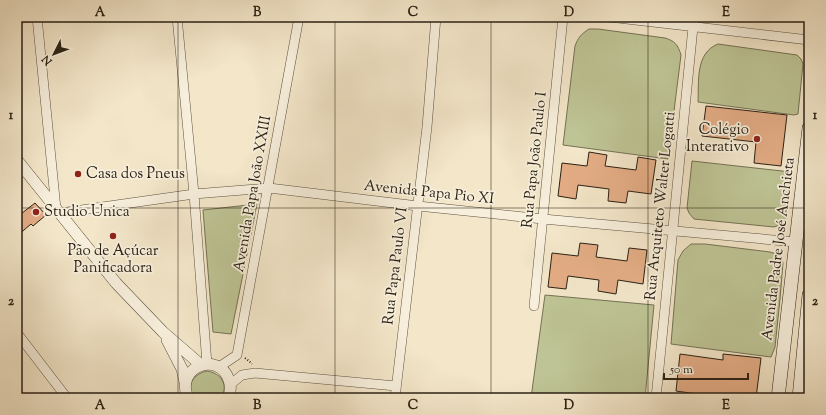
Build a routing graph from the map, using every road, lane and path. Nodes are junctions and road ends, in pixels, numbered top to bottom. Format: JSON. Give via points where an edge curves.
{"nodes":[{"id":1,"x":30,"y":17,"type":"edge"},
{"id":2,"x":37,"y":17,"type":"edge"},
{"id":3,"x":177,"y":17,"type":"edge"},
{"id":4,"x":299,"y":17,"type":"edge"},
{"id":5,"x":436,"y":17,"type":"edge"},
{"id":6,"x":563,"y":17,"type":"edge"},
{"id":7,"x":609,"y":17,"type":"edge"},
{"id":8,"x":694,"y":17,"type":"edge"},
{"id":9,"x":17,"y":19,"type":"edge"},
{"id":10,"x":693,"y":27,"type":"junction"},
{"id":11,"x":809,"y":40,"type":"edge"},
{"id":12,"x":809,"y":128,"type":"edge"},
{"id":13,"x":17,"y":160,"type":"edge"},
{"id":14,"x":269,"y":188,"type":"junction"},
{"id":15,"x":194,"y":194,"type":"junction"},
{"id":16,"x":418,"y":206,"type":"junction"},
{"id":17,"x":58,"y":211,"type":"junction"},
{"id":18,"x":543,"y":219,"type":"junction"},
{"id":19,"x":672,"y":231,"type":"junction"},
{"id":20,"x":796,"y":242,"type":"junction"},
{"id":21,"x":809,"y":296,"type":"edge"},
{"id":22,"x":534,"y":306,"type":"dead end"},
{"id":23,"x":163,"y":332,"type":"junction"},
{"id":24,"x":17,"y":333,"type":"edge"},
{"id":25,"x":204,"y":365,"type":"junction"},
{"id":26,"x":219,"y":367,"type":"junction"},
{"id":27,"x":185,"y":382,"type":"junction"},
{"id":28,"x":231,"y":384,"type":"junction"},
{"id":29,"x":396,"y":386,"type":"junction"},
{"id":30,"x":186,"y":396,"type":"edge"},
{"id":31,"x":229,"y":397,"type":"edge"},
{"id":32,"x":67,"y":398,"type":"edge"},
{"id":33,"x":395,"y":398,"type":"edge"},
{"id":34,"x":656,"y":398,"type":"edge"},
{"id":35,"x":778,"y":398,"type":"edge"},
{"id":36,"x":799,"y":398,"type":"edge"}],
"edges":[{"from":1,"to":9,"type":"street"},
{"from":2,"to":17,"type":"street"},
{"from":3,"to":15,"type":"street"},
{"from":4,"to":14,"type":"street","name":"Avenida Papa João XXIII"},
{"from":5,"to":16,"type":"street","name":"Rua Papa Paulo VI"},
{"from":6,"to":18,"type":"street","name":"Rua Papa João Paulo I"},
{"from":7,"to":10,"type":"street"},
{"from":8,"to":10,"type":"street","name":"Rua Arquiteto Walter Logatti"},
{"from":10,"to":11,"type":"street"},
{"from":10,"to":19,"type":"street","name":"Rua Arquiteto Walter Logatti"},
{"from":12,"to":20,"type":"main road","name":"Avenida Padre José Anchieta"},
{"from":13,"to":17,"type":"street"},
{"from":14,"to":15,"type":"street","name":"Avenida Papa Pio XI"},
{"from":14,"to":16,"type":"street","name":"Avenida Papa Pio XI"},
{"from":14,"to":26,"type":"street","name":"Avenida Papa João XXIII","via":[[237,355]]},
{"from":15,"to":17,"type":"street","name":"Avenida Papa Pio XI"},
{"from":15,"to":25,"type":"street"},
{"from":16,"to":18,"type":"street","name":"Avenida Papa Pio XI"},
{"from":16,"to":29,"type":"street","name":"Rua Papa Paulo VI"},
{"from":17,"to":23,"type":"street","via":[[116,283]]},
{"from":18,"to":19,"type":"street","name":"Avenida Papa Pio XI"},
{"from":18,"to":22,"type":"street","name":"Rua Papa João Paulo I"},
{"from":19,"to":20,"type":"street","name":"Avenida Papa Pio XI"},
{"from":19,"to":34,"type":"street","name":"Rua Arquiteto Walter Logatti"},
{"from":20,"to":35,"type":"main road","name":"Avenida Padre José Anchieta"},
{"from":21,"to":36,"type":"main road"},
{"from":23,"to":25,"type":"street"},
{"from":23,"to":27,"type":"street","via":[[182,369]]},
{"from":24,"to":32,"type":"street"},
{"from":25,"to":26,"type":"street"},
{"from":25,"to":27,"type":"street","via":[[188,374]]},
{"from":26,"to":28,"type":"street"},
{"from":27,"to":30,"type":"street"},
{"from":28,"to":29,"type":"street","via":[[242,375],[255,373]]},
{"from":28,"to":31,"type":"street"},
{"from":29,"to":33,"type":"street","name":"Rua Papa Paulo VI"}]}
